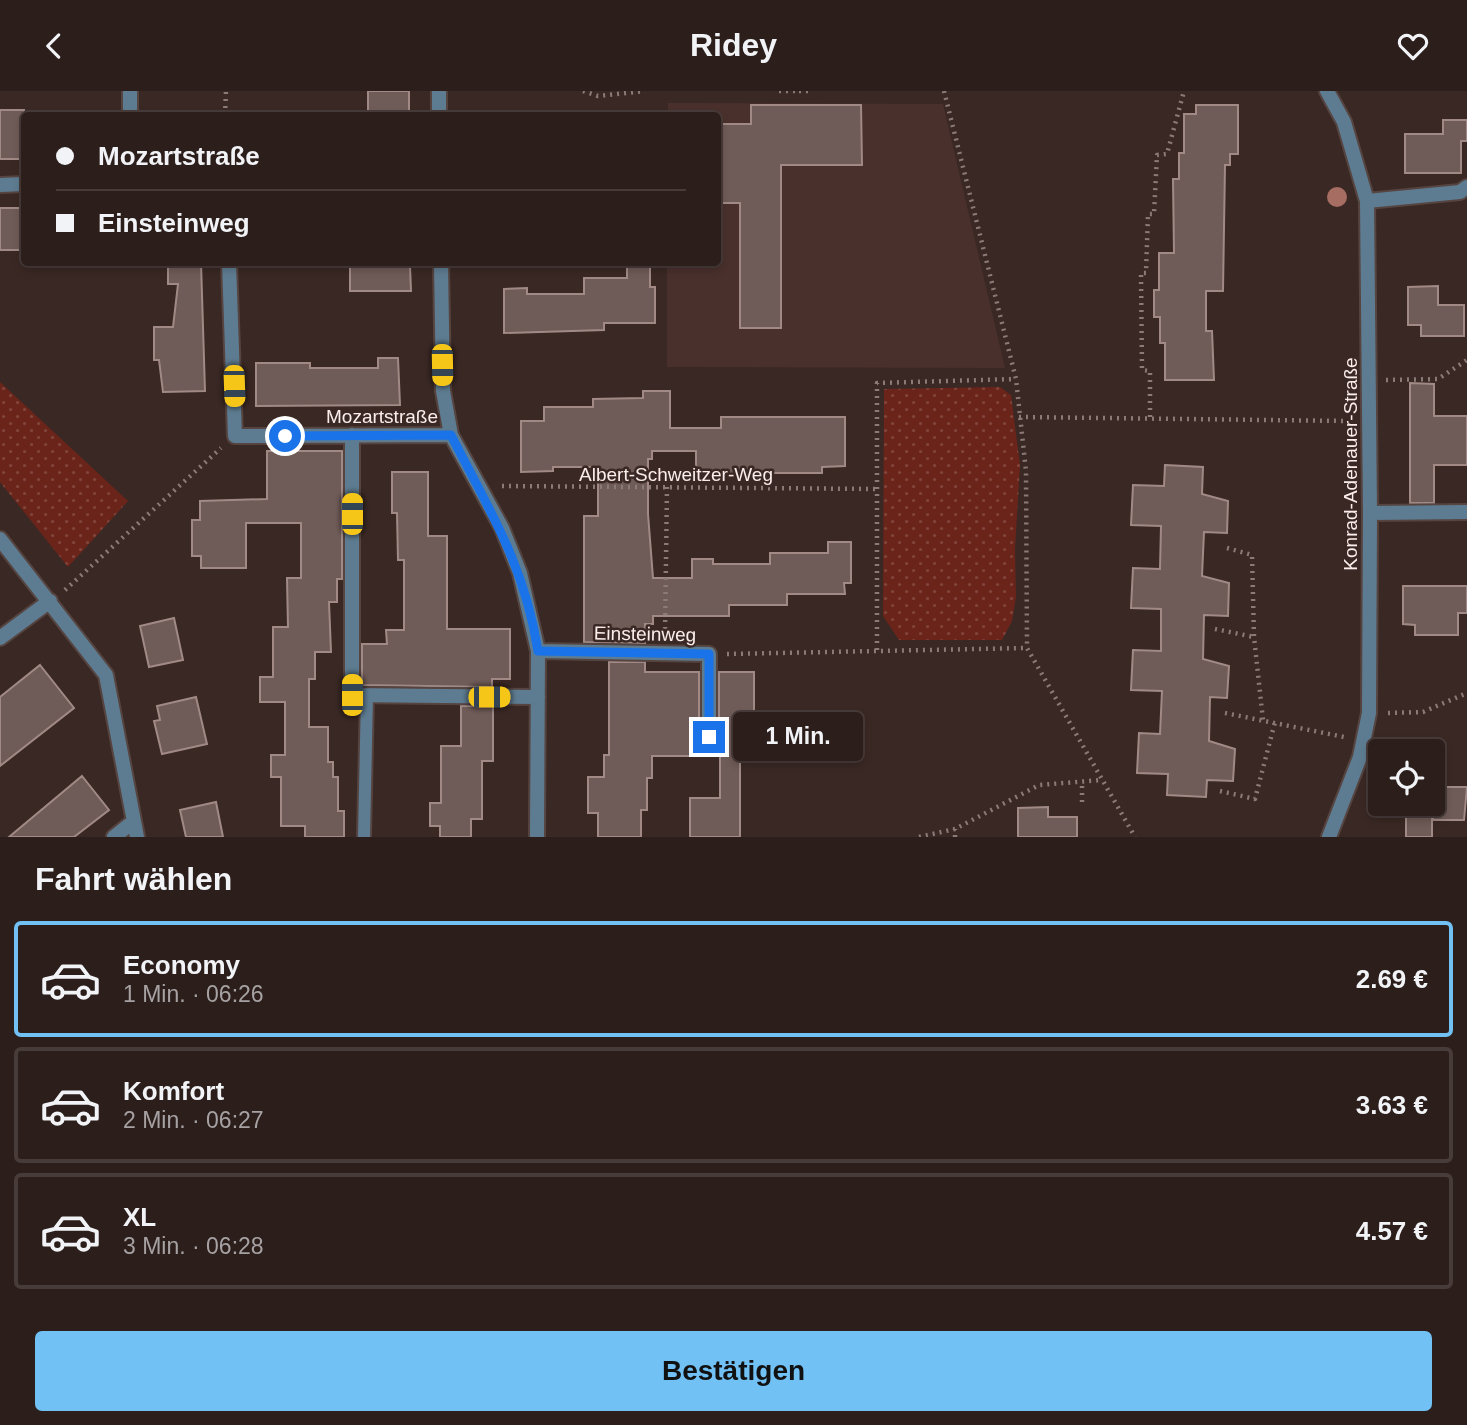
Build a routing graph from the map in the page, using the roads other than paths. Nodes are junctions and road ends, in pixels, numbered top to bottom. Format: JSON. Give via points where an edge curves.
{"nodes":[{"id":1,"x":130,"y":91,"type":"edge"},
{"id":2,"x":439,"y":91,"type":"edge"},
{"id":3,"x":1327,"y":91,"type":"edge"},
{"id":4,"x":130,"y":112,"type":"edge"},
{"id":5,"x":439,"y":112,"type":"edge"},
{"id":6,"x":21,"y":184,"type":"edge"},
{"id":7,"x":0,"y":185,"type":"edge"},
{"id":8,"x":1467,"y":187,"type":"edge"},
{"id":9,"x":1367,"y":201,"type":"junction"},
{"id":10,"x":229,"y":266,"type":"edge"},
{"id":11,"x":441,"y":266,"type":"edge"},
{"id":12,"x":352,"y":435,"type":"junction"},
{"id":13,"x":451,"y":435,"type":"junction"},
{"id":14,"x":1467,"y":512,"type":"edge"},
{"id":15,"x":1370,"y":513,"type":"junction"},
{"id":16,"x":0,"y":539,"type":"edge"},
{"id":17,"x":50,"y":601,"type":"junction"},
{"id":18,"x":0,"y":639,"type":"edge"},
{"id":19,"x":538,"y":651,"type":"junction"},
{"id":20,"x":367,"y":695,"type":"junction"},
{"id":21,"x":538,"y":697,"type":"junction"},
{"id":22,"x":709,"y":737,"type":"dead end"},
{"id":23,"x":134,"y":821,"type":"junction"},
{"id":24,"x":114,"y":837,"type":"edge"},
{"id":25,"x":138,"y":837,"type":"edge"},
{"id":26,"x":364,"y":837,"type":"edge"},
{"id":27,"x":537,"y":837,"type":"edge"},
{"id":28,"x":1329,"y":837,"type":"edge"}],
"edges":[{"from":1,"to":4,"type":"street"},
{"from":2,"to":5,"type":"street"},
{"from":3,"to":9,"type":"street","name":"Konrad-Adenauer-Straße","via":[[1344,122]]},
{"from":6,"to":7,"type":"street"},
{"from":8,"to":9,"type":"street","via":[[1460,192]]},
{"from":9,"to":15,"type":"street","name":"Konrad-Adenauer-Straße"},
{"from":10,"to":12,"type":"street","name":"Mozartstraße","via":[[235,436]]},
{"from":11,"to":13,"type":"street","via":[[443,391]]},
{"from":12,"to":13,"type":"street","name":"Mozartstraße"},
{"from":12,"to":20,"type":"street","via":[[352,695]]},
{"from":13,"to":19,"type":"street","via":[[502,529],[520,573]]},
{"from":14,"to":15,"type":"street"},
{"from":15,"to":28,"type":"street","name":"Konrad-Adenauer-Straße","via":[[1369,713]]},
{"from":16,"to":17,"type":"street"},
{"from":17,"to":18,"type":"street"},
{"from":17,"to":23,"type":"street","via":[[106,674]]},
{"from":19,"to":21,"type":"street"},
{"from":19,"to":22,"type":"street","name":"Einsteinweg","via":[[709,654]]},
{"from":20,"to":21,"type":"street"},
{"from":20,"to":26,"type":"lane"},
{"from":21,"to":27,"type":"street"},
{"from":23,"to":24,"type":"street"},
{"from":23,"to":25,"type":"street"}]}
